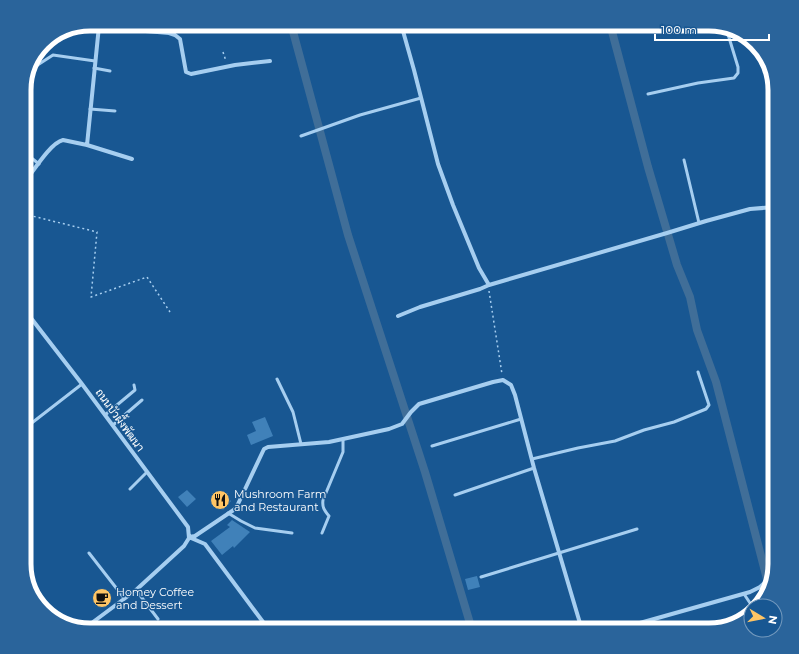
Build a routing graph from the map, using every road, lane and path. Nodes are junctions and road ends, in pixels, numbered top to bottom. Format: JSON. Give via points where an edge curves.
{"nodes":[{"id":1,"x":98,"y":31,"type":"edge"},
{"id":2,"x":145,"y":31,"type":"edge"},
{"id":3,"x":403,"y":31,"type":"edge"},
{"id":4,"x":728,"y":35,"type":"edge"},
{"id":5,"x":223,"y":52,"type":"dead end"},
{"id":6,"x":95,"y":61,"type":"junction"},
{"id":7,"x":270,"y":61,"type":"dead end"},
{"id":8,"x":36,"y":66,"type":"edge"},
{"id":9,"x":228,"y":67,"type":"junction"},
{"id":10,"x":94,"y":68,"type":"junction"},
{"id":11,"x":110,"y":71,"type":"dead end"},
{"id":12,"x":648,"y":94,"type":"dead end"},
{"id":13,"x":422,"y":98,"type":"junction"},
{"id":14,"x":90,"y":109,"type":"junction"},
{"id":15,"x":115,"y":111,"type":"dead end"},
{"id":16,"x":301,"y":136,"type":"dead end"},
{"id":17,"x":87,"y":145,"type":"junction"},
{"id":18,"x":31,"y":158,"type":"edge"},
{"id":19,"x":132,"y":159,"type":"dead end"},
{"id":20,"x":684,"y":160,"type":"dead end"},
{"id":21,"x":39,"y":164,"type":"junction"},
{"id":22,"x":31,"y":174,"type":"edge"},
{"id":23,"x":768,"y":208,"type":"edge"},
{"id":24,"x":31,"y":216,"type":"edge"},
{"id":25,"x":699,"y":223,"type":"junction"},
{"id":26,"x":489,"y":285,"type":"junction"},
{"id":27,"x":170,"y":312,"type":"dead end"},
{"id":28,"x":398,"y":316,"type":"dead end"},
{"id":29,"x":31,"y":318,"type":"edge"},
{"id":30,"x":698,"y":372,"type":"dead end"},
{"id":31,"x":277,"y":379,"type":"dead end"},
{"id":32,"x":503,"y":380,"type":"junction"},
{"id":33,"x":82,"y":384,"type":"junction"},
{"id":34,"x":134,"y":385,"type":"dead end"},
{"id":35,"x":142,"y":400,"type":"dead end"},
{"id":36,"x":106,"y":415,"type":"junction"},
{"id":37,"x":522,"y":419,"type":"junction"},
{"id":38,"x":31,"y":424,"type":"edge"},
{"id":39,"x":112,"y":425,"type":"junction"},
{"id":40,"x":343,"y":439,"type":"junction"},
{"id":41,"x":301,"y":444,"type":"junction"},
{"id":42,"x":432,"y":446,"type":"dead end"},
{"id":43,"x":532,"y":459,"type":"junction"},
{"id":44,"x":534,"y":468,"type":"junction"},
{"id":45,"x":147,"y":472,"type":"junction"},
{"id":46,"x":130,"y":489,"type":"dead end"},
{"id":47,"x":455,"y":495,"type":"dead end"},
{"id":48,"x":228,"y":513,"type":"junction"},
{"id":49,"x":637,"y":529,"type":"dead end"},
{"id":50,"x":292,"y":533,"type":"dead end"},
{"id":51,"x":322,"y":533,"type":"dead end"},
{"id":52,"x":189,"y":537,"type":"junction"},
{"id":53,"x":89,"y":553,"type":"dead end"},
{"id":54,"x":559,"y":554,"type":"junction"},
{"id":55,"x":481,"y":577,"type":"dead end"},
{"id":56,"x":765,"y":582,"type":"edge"},
{"id":57,"x":136,"y":590,"type":"junction"},
{"id":58,"x":744,"y":594,"type":"junction"},
{"id":59,"x":124,"y":598,"type":"junction"},
{"id":60,"x":747,"y":598,"type":"edge"},
{"id":61,"x":158,"y":619,"type":"dead end"},
{"id":62,"x":92,"y":623,"type":"edge"},
{"id":63,"x":264,"y":623,"type":"edge"},
{"id":64,"x":580,"y":623,"type":"edge"},
{"id":65,"x":640,"y":623,"type":"edge"}],
"edges":[{"from":1,"to":6,"type":"street"},
{"from":2,"to":9,"type":"street","via":[[169,33],[180,39],[188,74]]},
{"from":3,"to":13,"type":"street"},
{"from":4,"to":12,"type":"lane","via":[[738,67],[738,74],[734,78]]},
{"from":5,"to":9,"type":"path"},
{"from":6,"to":8,"type":"lane","via":[[53,56]]},
{"from":6,"to":10,"type":"street"},
{"from":7,"to":9,"type":"street"},
{"from":10,"to":11,"type":"lane"},
{"from":10,"to":14,"type":"street"},
{"from":13,"to":16,"type":"lane","via":[[360,115]]},
{"from":13,"to":26,"type":"street","via":[[438,164],[479,268]]},
{"from":14,"to":15,"type":"lane"},
{"from":14,"to":17,"type":"street"},
{"from":17,"to":19,"type":"street"},
{"from":17,"to":21,"type":"street","via":[[60,141],[47,152]]},
{"from":18,"to":21,"type":"lane"},
{"from":20,"to":25,"type":"lane"},
{"from":21,"to":22,"type":"street"},
{"from":23,"to":25,"type":"street","via":[[750,209]]},
{"from":24,"to":27,"type":"path","via":[[97,232],[91,296],[147,277]]},
{"from":25,"to":26,"type":"street"},
{"from":26,"to":28,"type":"street"},
{"from":26,"to":32,"type":"path"},
{"from":29,"to":33,"type":"street","name":"ถนนบัวผึ้งพัฒนา"},
{"from":30,"to":43,"type":"lane","via":[[709,405],[706,409],[615,441]]},
{"from":31,"to":41,"type":"lane","via":[[293,412]]},
{"from":32,"to":37,"type":"street","via":[[511,385]]},
{"from":32,"to":40,"type":"street","via":[[419,404],[402,424]]},
{"from":33,"to":36,"type":"street","name":"ถนนบัวผึ้งพัฒนา"},
{"from":33,"to":38,"type":"lane"},
{"from":34,"to":36,"type":"lane","via":[[135,390]]},
{"from":35,"to":39,"type":"lane"},
{"from":36,"to":39,"type":"street","name":"ถนนบัวผึ้งพัฒนา"},
{"from":37,"to":42,"type":"lane"},
{"from":37,"to":43,"type":"street"},
{"from":39,"to":45,"type":"street","name":"ถนนบัวผึ้งพัฒนา"},
{"from":40,"to":41,"type":"street"},
{"from":40,"to":51,"type":"lane","via":[[343,452],[323,500],[322,505],[328,516]]},
{"from":41,"to":48,"type":"street","via":[[264,449],[238,504]]},
{"from":43,"to":44,"type":"street"},
{"from":44,"to":47,"type":"lane"},
{"from":44,"to":54,"type":"street"},
{"from":45,"to":46,"type":"lane"},
{"from":45,"to":52,"type":"street","name":"ถนนบัวผึ้งพัฒนา","via":[[188,527]]},
{"from":48,"to":50,"type":"lane","via":[[255,528]]},
{"from":48,"to":52,"type":"street","via":[[195,536]]},
{"from":49,"to":54,"type":"lane"},
{"from":52,"to":57,"type":"street","via":[[184,546]]},
{"from":52,"to":63,"type":"street","via":[[205,544]]},
{"from":53,"to":59,"type":"lane"},
{"from":54,"to":55,"type":"lane"},
{"from":54,"to":64,"type":"street"},
{"from":56,"to":58,"type":"street"},
{"from":57,"to":59,"type":"street"},
{"from":57,"to":61,"type":"lane"},
{"from":58,"to":60,"type":"lane"},
{"from":58,"to":65,"type":"street"},
{"from":59,"to":62,"type":"street"}]}
